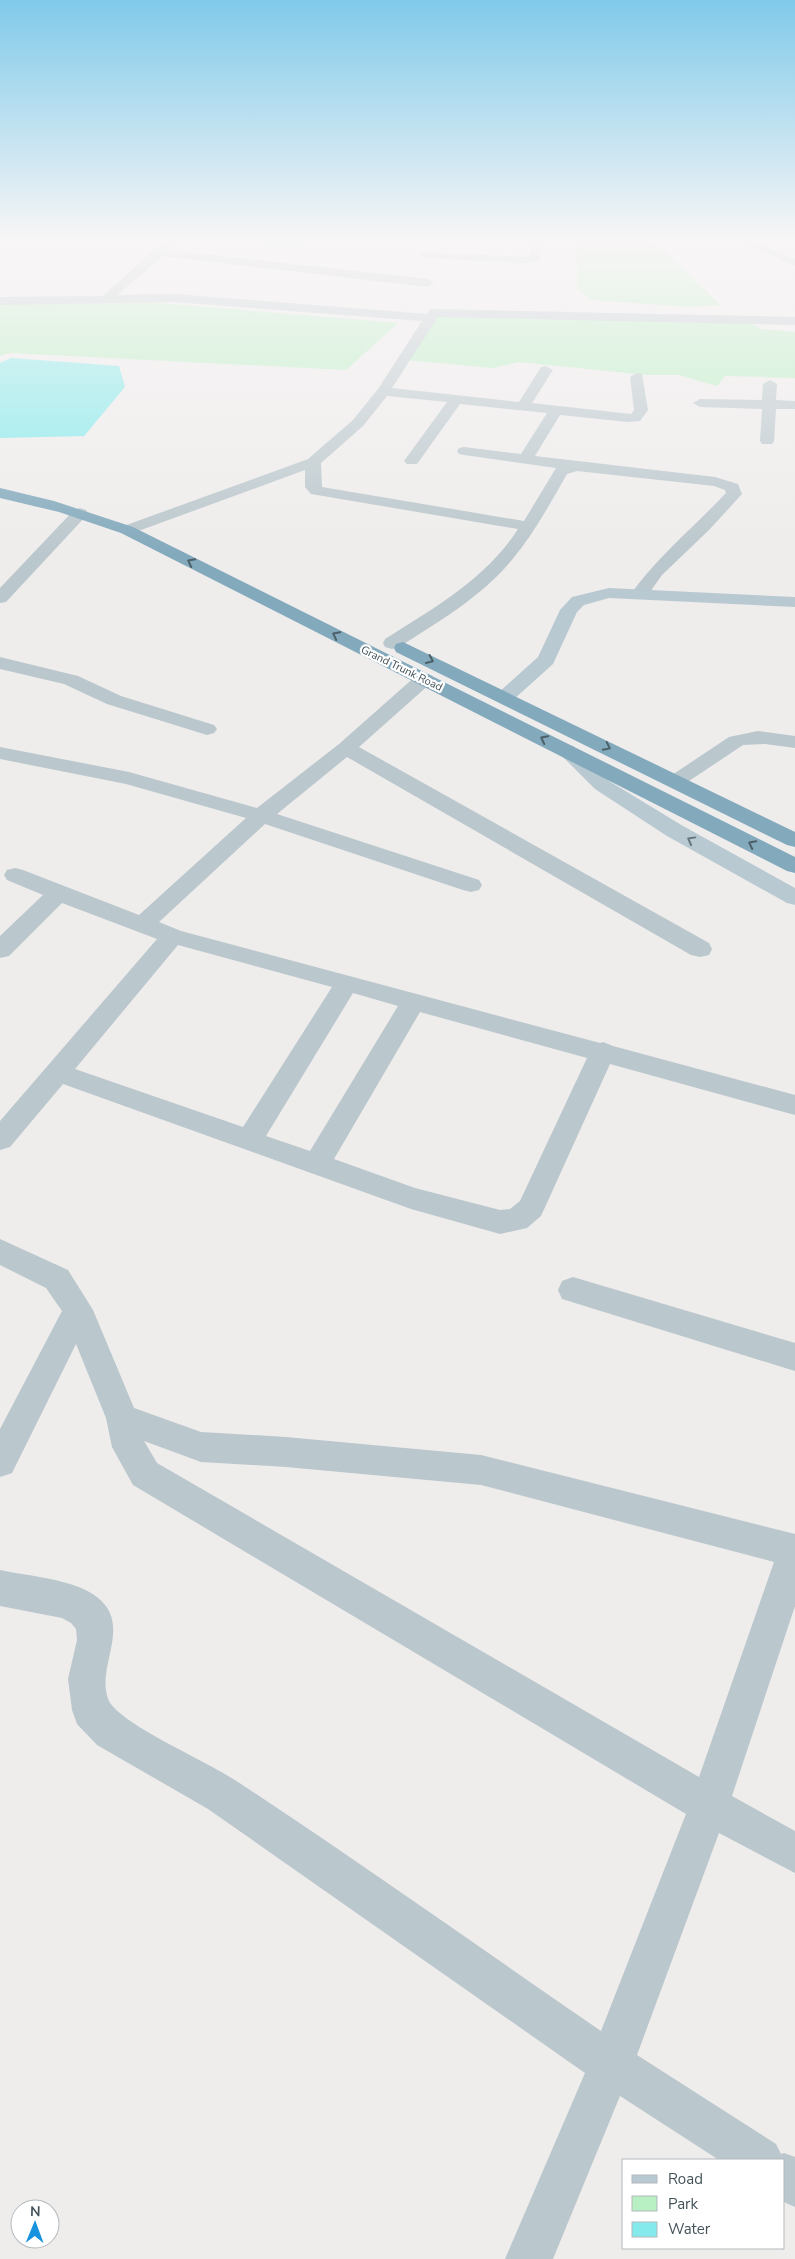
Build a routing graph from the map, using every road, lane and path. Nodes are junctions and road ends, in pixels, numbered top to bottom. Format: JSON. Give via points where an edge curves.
{"nodes":[{"id":1,"x":404,"y":344,"type":"edge"},
{"id":2,"x":546,"y":370,"type":"dead end"},
{"id":3,"x":636,"y":377,"type":"dead end"},
{"id":4,"x":770,"y":384,"type":"dead end"},
{"id":5,"x":383,"y":391,"type":"junction"},
{"id":6,"x":456,"y":400,"type":"junction"},
{"id":7,"x":700,"y":403,"type":"dead end"},
{"id":8,"x":770,"y":405,"type":"junction"},
{"id":9,"x":795,"y":406,"type":"edge"},
{"id":10,"x":523,"y":407,"type":"junction"},
{"id":11,"x":556,"y":411,"type":"junction"},
{"id":12,"x":767,"y":441,"type":"dead end"},
{"id":13,"x":464,"y":451,"type":"dead end"},
{"id":14,"x":526,"y":459,"type":"junction"},
{"id":15,"x":412,"y":461,"type":"dead end"},
{"id":16,"x":313,"y":462,"type":"junction"},
{"id":17,"x":577,"y":466,"type":"junction"},
{"id":18,"x":0,"y":479,"type":"edge"},
{"id":19,"x":0,"y":493,"type":"edge"},
{"id":20,"x":80,"y":513,"type":"junction"},
{"id":21,"x":150,"y":522,"type":"junction"},
{"id":22,"x":527,"y":526,"type":"junction"},
{"id":23,"x":127,"y":530,"type":"junction"},
{"id":24,"x":168,"y":530,"type":"dead end"},
{"id":25,"x":194,"y":544,"type":"dead end"},
{"id":26,"x":639,"y":595,"type":"junction"},
{"id":27,"x":0,"y":598,"type":"edge"},
{"id":28,"x":795,"y":602,"type":"edge"},
{"id":29,"x":350,"y":622,"type":"dead end"},
{"id":30,"x":375,"y":635,"type":"dead end"},
{"id":31,"x":392,"y":643,"type":"junction"},
{"id":32,"x":0,"y":663,"type":"edge"},
{"id":33,"x":424,"y":679,"type":"junction"},
{"id":34,"x":506,"y":696,"type":"junction"},
{"id":35,"x":207,"y":729,"type":"dead end"},
{"id":36,"x":795,"y":742,"type":"edge"},
{"id":37,"x":346,"y":748,"type":"junction"},
{"id":38,"x":566,"y":750,"type":"junction"},
{"id":39,"x":0,"y":753,"type":"edge"},
{"id":40,"x":676,"y":781,"type":"junction"},
{"id":41,"x":261,"y":816,"type":"junction"},
{"id":42,"x":795,"y":840,"type":"edge"},
{"id":43,"x":795,"y":866,"type":"edge"},
{"id":44,"x":15,"y":875,"type":"dead end"},
{"id":45,"x":471,"y":886,"type":"dead end"},
{"id":46,"x":58,"y":894,"type":"junction"},
{"id":47,"x":795,"y":898,"type":"edge"},
{"id":48,"x":142,"y":925,"type":"junction"},
{"id":49,"x":10,"y":928,"type":"edge"},
{"id":50,"x":173,"y":936,"type":"junction"},
{"id":51,"x":700,"y":949,"type":"dead end"},
{"id":52,"x":0,"y":950,"type":"edge"},
{"id":53,"x":348,"y":982,"type":"junction"},
{"id":54,"x":414,"y":1000,"type":"junction"},
{"id":55,"x":603,"y":1051,"type":"junction"},
{"id":56,"x":57,"y":1072,"type":"junction"},
{"id":57,"x":795,"y":1105,"type":"edge"},
{"id":58,"x":0,"y":1140,"type":"edge"},
{"id":59,"x":249,"y":1140,"type":"junction"},
{"id":60,"x":317,"y":1164,"type":"junction"},
{"id":61,"x":0,"y":1251,"type":"edge"},
{"id":62,"x":574,"y":1290,"type":"dead end"},
{"id":63,"x":78,"y":1310,"type":"junction"},
{"id":64,"x":795,"y":1357,"type":"edge"},
{"id":65,"x":122,"y":1418,"type":"junction"},
{"id":66,"x":0,"y":1462,"type":"edge"},
{"id":67,"x":795,"y":1552,"type":"edge"},
{"id":68,"x":0,"y":1588,"type":"edge"},
{"id":69,"x":708,"y":1805,"type":"junction"},
{"id":70,"x":795,"y":1853,"type":"edge"},
{"id":71,"x":612,"y":2064,"type":"junction"},
{"id":72,"x":758,"y":2159,"type":"edge"},
{"id":73,"x":530,"y":2259,"type":"edge"}],
"edges":[{"from":1,"to":5,"type":"street"},
{"from":2,"to":10,"type":"street"},
{"from":3,"to":11,"type":"street","via":[[641,410],[635,418]]},
{"from":4,"to":8,"type":"street"},
{"from":5,"to":6,"type":"street"},
{"from":5,"to":16,"type":"street","via":[[358,423]]},
{"from":6,"to":10,"type":"street"},
{"from":6,"to":15,"type":"street"},
{"from":7,"to":8,"type":"street"},
{"from":8,"to":9,"type":"street"},
{"from":8,"to":12,"type":"street"},
{"from":10,"to":11,"type":"street"},
{"from":11,"to":14,"type":"street"},
{"from":13,"to":14,"type":"street"},
{"from":14,"to":17,"type":"street"},
{"from":16,"to":21,"type":"street"},
{"from":16,"to":22,"type":"street","via":[[312,487],[317,491]]},
{"from":17,"to":22,"type":"street","via":[[561,472]]},
{"from":17,"to":26,"type":"street","via":[[715,482],[734,489],[734,494],[704,527],[656,571]]},
{"from":18,"to":21,"type":"highway","via":[[43,486]]},
{"from":19,"to":20,"type":"highway","name":"Grand Trunk Road"},
{"from":20,"to":23,"type":"highway","name":"Grand Trunk Road"},
{"from":20,"to":27,"type":"street"},
{"from":21,"to":23,"type":"street"},
{"from":21,"to":24,"type":"highway"},
{"from":22,"to":31,"type":"street","via":[[516,544],[464,596]]},
{"from":33,"to":23,"type":"highway","name":"Grand Trunk Road","one_way":true},
{"from":25,"to":29,"type":"highway"},
{"from":26,"to":28,"type":"street"},
{"from":26,"to":34,"type":"street","via":[[609,593],[578,601],[569,610],[546,660]]},
{"from":30,"to":31,"type":"highway","name":"Grand Trunk Road"},
{"from":31,"to":34,"type":"highway","name":"Grand Trunk Road","one_way":true},
{"from":32,"to":35,"type":"street","via":[[71,680],[114,700]]},
{"from":33,"to":37,"type":"street"},
{"from":38,"to":33,"type":"highway","name":"Grand Trunk Road","one_way":true},
{"from":34,"to":40,"type":"highway","name":"Grand Trunk Road","one_way":true},
{"from":36,"to":40,"type":"street","via":[[745,738]]},
{"from":37,"to":41,"type":"street"},
{"from":37,"to":51,"type":"street"},
{"from":43,"to":38,"type":"highway","name":"Grand Trunk Road","one_way":true},
{"from":47,"to":38,"type":"street","one_way":true,"via":[[602,786]]},
{"from":39,"to":41,"type":"street","via":[[129,778]]},
{"from":40,"to":42,"type":"highway","name":"Grand Trunk Road"},
{"from":41,"to":45,"type":"street"},
{"from":41,"to":48,"type":"street"},
{"from":44,"to":46,"type":"street"},
{"from":46,"to":48,"type":"street"},
{"from":46,"to":49,"type":"street"},
{"from":48,"to":50,"type":"street"},
{"from":49,"to":52,"type":"street"},
{"from":50,"to":53,"type":"street"},
{"from":50,"to":56,"type":"street"},
{"from":53,"to":54,"type":"street"},
{"from":53,"to":59,"type":"street"},
{"from":54,"to":55,"type":"street"},
{"from":54,"to":60,"type":"street"},
{"from":55,"to":57,"type":"street"},
{"from":55,"to":60,"type":"street","via":[[531,1208],[517,1220],[500,1222],[411,1198]]},
{"from":56,"to":58,"type":"street"},
{"from":56,"to":59,"type":"street"},
{"from":59,"to":60,"type":"street"},
{"from":61,"to":63,"type":"street","via":[[57,1279]]},
{"from":62,"to":64,"type":"street"},
{"from":63,"to":65,"type":"street"},
{"from":63,"to":66,"type":"street"},
{"from":65,"to":67,"type":"street","via":[[202,1447],[481,1470]]},
{"from":65,"to":69,"type":"street","via":[[129,1447],[145,1474]]},
{"from":67,"to":69,"type":"street"},
{"from":68,"to":71,"type":"street","via":[[66,1601],[84,1610],[94,1622],[95,1640],[87,1680],[90,1702],[92,1710],[111,1731],[230,1800]]},
{"from":69,"to":70,"type":"street"},
{"from":69,"to":71,"type":"street"},
{"from":71,"to":72,"type":"street"},
{"from":71,"to":73,"type":"street"}]}
